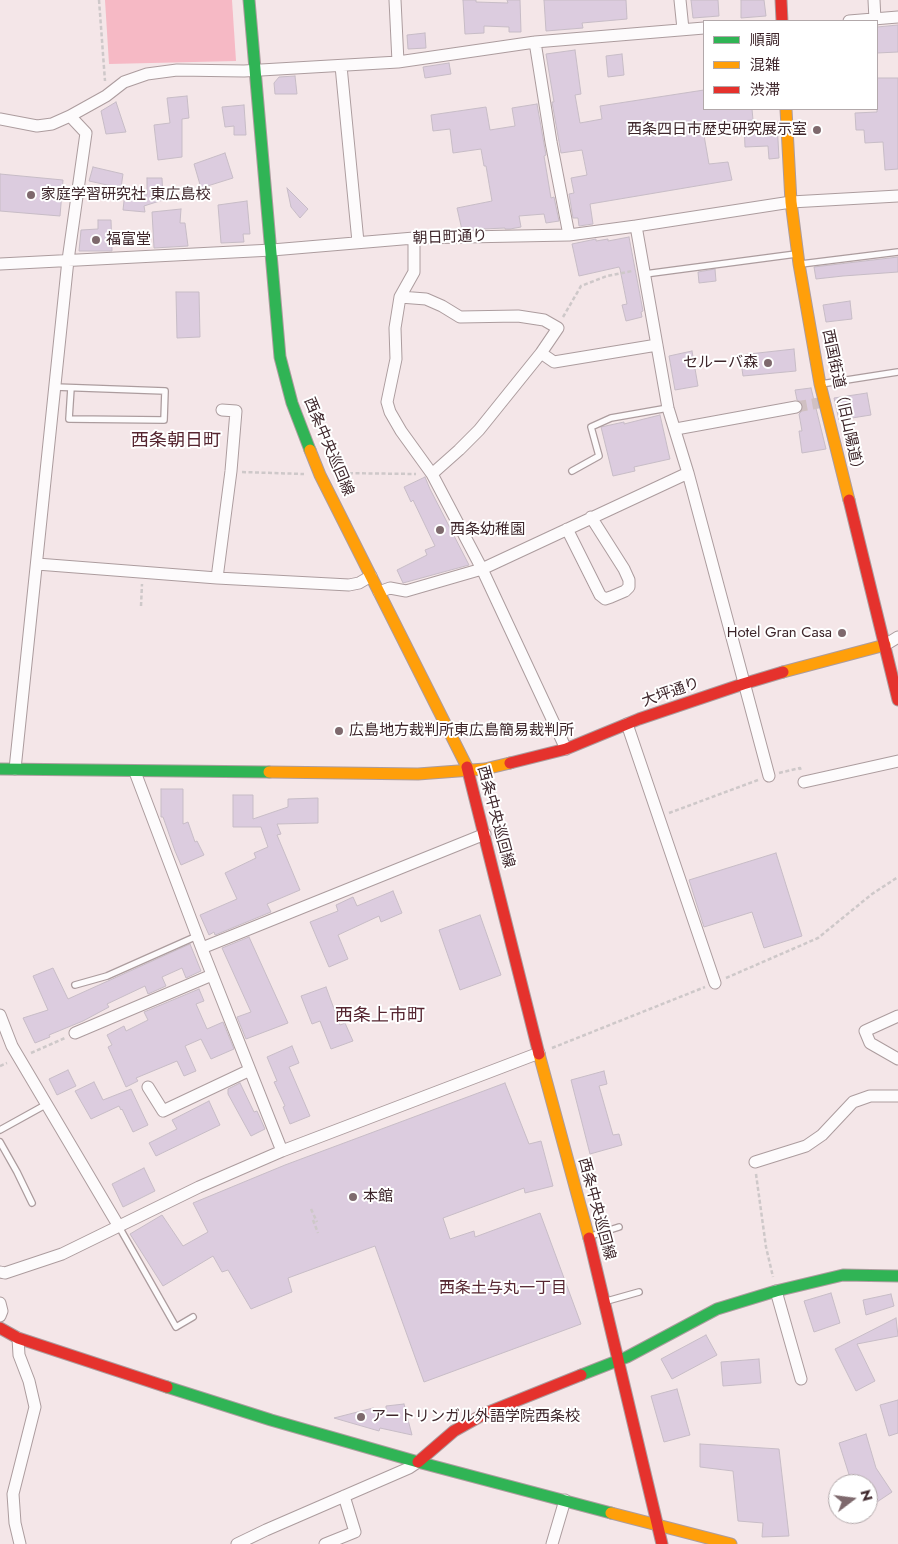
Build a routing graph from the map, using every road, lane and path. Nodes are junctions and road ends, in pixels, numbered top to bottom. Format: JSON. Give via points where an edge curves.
{"nodes":[{"id":1,"x":99,"y":0,"type":"edge"},
{"id":2,"x":249,"y":0,"type":"edge"},
{"id":3,"x":395,"y":0,"type":"edge"},
{"id":4,"x":680,"y":0,"type":"edge"},
{"id":5,"x":781,"y":0,"type":"edge"},
{"id":6,"x":874,"y":0,"type":"edge"},
{"id":7,"x":898,"y":16,"type":"edge"},
{"id":8,"x":782,"y":20,"type":"edge"},
{"id":9,"x":875,"y":20,"type":"joint"},
{"id":10,"x":703,"y":28,"type":"edge"},
{"id":11,"x":683,"y":29,"type":"junction"},
{"id":12,"x":535,"y":42,"type":"junction"},
{"id":13,"x":398,"y":62,"type":"junction"},
{"id":14,"x":341,"y":66,"type":"junction"},
{"id":15,"x":256,"y":71,"type":"junction"},
{"id":16,"x":105,"y":88,"type":"dead end"},
{"id":17,"x":786,"y":110,"type":"edge"},
{"id":18,"x":70,"y":116,"type":"junction"},
{"id":19,"x":0,"y":119,"type":"edge"},
{"id":20,"x":898,"y":196,"type":"edge"},
{"id":21,"x":791,"y":202,"type":"junction"},
{"id":22,"x":636,"y":226,"type":"junction"},
{"id":23,"x":569,"y":235,"type":"junction"},
{"id":24,"x":414,"y":238,"type":"junction"},
{"id":25,"x":358,"y":242,"type":"junction"},
{"id":26,"x":272,"y":250,"type":"junction"},
{"id":27,"x":898,"y":252,"type":"edge"},
{"id":28,"x":798,"y":259,"type":"junction"},
{"id":29,"x":68,"y":260,"type":"junction"},
{"id":30,"x":0,"y":264,"type":"edge"},
{"id":31,"x":644,"y":271,"type":"junction"},
{"id":32,"x":400,"y":297,"type":"junction"},
{"id":33,"x":558,"y":328,"type":"junction"},
{"id":34,"x":656,"y":344,"type":"junction"},
{"id":35,"x":541,"y":353,"type":"junction"},
{"id":36,"x":898,"y":372,"type":"edge"},
{"id":37,"x":820,"y":384,"type":"junction"},
{"id":38,"x":55,"y":387,"type":"junction"},
{"id":39,"x":70,"y":388,"type":"junction"},
{"id":40,"x":796,"y":407,"type":"tunnel mouth"},
{"id":41,"x":668,"y":408,"type":"junction"},
{"id":42,"x":222,"y":410,"type":"dead end"},
{"id":43,"x":676,"y":429,"type":"junction"},
{"id":44,"x":231,"y":471,"type":"junction"},
{"id":45,"x":572,"y":471,"type":"dead end"},
{"id":46,"x":333,"y":473,"type":"dead end"},
{"id":47,"x":688,"y":473,"type":"junction"},
{"id":48,"x":306,"y":474,"type":"dead end"},
{"id":49,"x":432,"y":474,"type":"junction"},
{"id":50,"x":591,"y":517,"type":"junction"},
{"id":51,"x":566,"y":529,"type":"junction"},
{"id":52,"x":37,"y":564,"type":"junction"},
{"id":53,"x":482,"y":569,"type":"junction"},
{"id":54,"x":142,"y":572,"type":"junction"},
{"id":55,"x":371,"y":576,"type":"junction"},
{"id":56,"x":217,"y":578,"type":"junction"},
{"id":57,"x":379,"y":592,"type":"junction"},
{"id":58,"x":141,"y":606,"type":"dead end"},
{"id":59,"x":898,"y":637,"type":"edge"},
{"id":60,"x":885,"y":645,"type":"junction"},
{"id":61,"x":743,"y":684,"type":"junction"},
{"id":62,"x":898,"y":700,"type":"edge"},
{"id":63,"x":627,"y":724,"type":"junction"},
{"id":64,"x":566,"y":749,"type":"junction"},
{"id":65,"x":898,"y":761,"type":"edge"},
{"id":66,"x":0,"y":769,"type":"edge"},
{"id":67,"x":15,"y":769,"type":"junction"},
{"id":68,"x":469,"y":771,"type":"junction"},
{"id":69,"x":135,"y":772,"type":"junction"},
{"id":70,"x":769,"y":776,"type":"junction"},
{"id":71,"x":804,"y":782,"type":"joint"},
{"id":72,"x":658,"y":817,"type":"junction"},
{"id":73,"x":485,"y":834,"type":"junction"},
{"id":74,"x":198,"y":936,"type":"junction"},
{"id":75,"x":202,"y":948,"type":"junction"},
{"id":76,"x":212,"y":975,"type":"junction"},
{"id":77,"x":715,"y":983,"type":"dead end"},
{"id":78,"x":75,"y":985,"type":"dead end"},
{"id":79,"x":0,"y":1015,"type":"edge"},
{"id":80,"x":898,"y":1016,"type":"edge"},
{"id":81,"x":75,"y":1033,"type":"joint"},
{"id":82,"x":539,"y":1053,"type":"junction"},
{"id":83,"x":20,"y":1058,"type":"junction"},
{"id":84,"x":898,"y":1059,"type":"edge"},
{"id":85,"x":250,"y":1070,"type":"junction"},
{"id":86,"x":148,"y":1087,"type":"dead end"},
{"id":87,"x":898,"y":1096,"type":"edge"},
{"id":88,"x":47,"y":1104,"type":"junction"},
{"id":89,"x":0,"y":1130,"type":"edge"},
{"id":90,"x":0,"y":1142,"type":"edge"},
{"id":91,"x":282,"y":1151,"type":"junction"},
{"id":92,"x":755,"y":1162,"type":"joint"},
{"id":93,"x":32,"y":1203,"type":"dead end"},
{"id":94,"x":312,"y":1209,"type":"dead end"},
{"id":95,"x":118,"y":1226,"type":"junction"},
{"id":96,"x":619,"y":1227,"type":"dead end"},
{"id":97,"x":318,"y":1233,"type":"dead end"},
{"id":98,"x":589,"y":1237,"type":"junction"},
{"id":99,"x":0,"y":1272,"type":"edge"},
{"id":100,"x":898,"y":1276,"type":"edge"},
{"id":101,"x":776,"y":1291,"type":"junction"},
{"id":102,"x":639,"y":1292,"type":"dead end"},
{"id":103,"x":604,"y":1302,"type":"junction"},
{"id":104,"x":0,"y":1303,"type":"edge"},
{"id":105,"x":0,"y":1316,"type":"edge"},
{"id":106,"x":193,"y":1317,"type":"dead end"},
{"id":107,"x":0,"y":1328,"type":"edge"},
{"id":108,"x":18,"y":1338,"type":"junction"},
{"id":109,"x":618,"y":1361,"type":"junction"},
{"id":110,"x":801,"y":1378,"type":"dead end"},
{"id":111,"x":418,"y":1462,"type":"junction"},
{"id":112,"x":344,"y":1496,"type":"junction"},
{"id":113,"x":564,"y":1500,"type":"junction"},
{"id":114,"x":656,"y":1524,"type":"junction"},
{"id":115,"x":20,"y":1544,"type":"edge"},
{"id":116,"x":237,"y":1544,"type":"edge"},
{"id":117,"x":325,"y":1544,"type":"edge"},
{"id":118,"x":552,"y":1544,"type":"edge"},
{"id":119,"x":662,"y":1544,"type":"edge"},
{"id":120,"x":730,"y":1544,"type":"edge"}],
"edges":[{"from":1,"to":16,"type":"path"},
{"from":2,"to":15,"type":"street","name":"西条中央巡回線"},
{"from":3,"to":13,"type":"street"},
{"from":4,"to":11,"type":"street"},
{"from":5,"to":8,"type":"street"},
{"from":6,"to":9,"type":"street"},
{"from":7,"to":9,"type":"street"},
{"from":10,"to":11,"type":"street"},
{"from":11,"to":12,"type":"street"},
{"from":12,"to":13,"type":"street"},
{"from":12,"to":23,"type":"street"},
{"from":13,"to":14,"type":"street"},
{"from":14,"to":15,"type":"street"},
{"from":14,"to":25,"type":"street"},
{"from":15,"to":18,"type":"street","via":[[177,70],[147,74],[124,82]]},
{"from":15,"to":26,"type":"street","name":"西条中央巡回線"},
{"from":17,"to":21,"type":"street","name":"西国街道（旧山陽道）"},
{"from":18,"to":19,"type":"street","via":[[37,126]]},
{"from":18,"to":29,"type":"street","via":[[86,133]]},
{"from":20,"to":21,"type":"street","name":"朝日町通り"},
{"from":21,"to":22,"type":"street","name":"朝日町通り"},
{"from":21,"to":28,"type":"street","name":"西国街道（旧山陽道）"},
{"from":22,"to":23,"type":"street","name":"朝日町通り"},
{"from":22,"to":31,"type":"street"},
{"from":23,"to":24,"type":"street","name":"朝日町通り"},
{"from":24,"to":25,"type":"street","name":"朝日町通り"},
{"from":24,"to":32,"type":"street","via":[[414,272]]},
{"from":25,"to":26,"type":"street","name":"朝日町通り"},
{"from":26,"to":29,"type":"street","name":"朝日町通り"},
{"from":26,"to":55,"type":"street","name":"西条中央巡回線","via":[[280,358],[292,403],[320,475]]},
{"from":27,"to":28,"type":"lane"},
{"from":28,"to":31,"type":"lane"},
{"from":28,"to":37,"type":"street","name":"西国街道（旧山陽道）"},
{"from":29,"to":30,"type":"street","name":"朝日町通り"},
{"from":29,"to":38,"type":"street"},
{"from":31,"to":33,"type":"path","via":[[607,276],[581,286]]},
{"from":31,"to":34,"type":"street"},
{"from":32,"to":33,"type":"street","via":[[426,300],[460,316],[518,316],[544,320]]},
{"from":32,"to":49,"type":"street","via":[[395,328],[396,359],[387,402],[401,431]]},
{"from":33,"to":35,"type":"street"},
{"from":34,"to":35,"type":"street","via":[[554,362]]},
{"from":34,"to":41,"type":"street"},
{"from":35,"to":49,"type":"street","via":[[479,430]]},
{"from":36,"to":37,"type":"lane"},
{"from":37,"to":60,"type":"street","name":"西国街道（旧山陽道）"},
{"from":38,"to":39,"type":"lane"},
{"from":38,"to":52,"type":"street"},
{"from":39,"to":39,"type":"lane","via":[[165,391],[164,420],[69,419]]},
{"from":40,"to":43,"type":"street"},
{"from":41,"to":43,"type":"street"},
{"from":41,"to":45,"type":"lane","via":[[611,418],[591,427],[599,456]]},
{"from":42,"to":44,"type":"street","via":[[236,411]]},
{"from":43,"to":47,"type":"street"},
{"from":44,"to":48,"type":"path"},
{"from":44,"to":56,"type":"street"},
{"from":46,"to":49,"type":"path"},
{"from":47,"to":50,"type":"street"},
{"from":47,"to":61,"type":"street"},
{"from":49,"to":53,"type":"street"},
{"from":50,"to":51,"type":"street"},
{"from":50,"to":51,"type":"street","via":[[624,569],[629,587],[626,590],[605,599],[600,595]]},
{"from":51,"to":53,"type":"street"},
{"from":52,"to":54,"type":"street"},
{"from":52,"to":67,"type":"street"},
{"from":53,"to":57,"type":"street","via":[[406,591],[390,588]]},
{"from":53,"to":64,"type":"street"},
{"from":54,"to":56,"type":"street"},
{"from":54,"to":58,"type":"path"},
{"from":55,"to":56,"type":"street","via":[[359,584],[349,585]]},
{"from":55,"to":57,"type":"street","name":"西条中央巡回線"},
{"from":57,"to":68,"type":"street","name":"西条中央巡回線"},
{"from":59,"to":60,"type":"street"},
{"from":60,"to":61,"type":"street","name":"大坪通り"},
{"from":60,"to":62,"type":"street","name":"西国街道（旧山陽道）"},
{"from":61,"to":63,"type":"street","name":"大坪通り"},
{"from":61,"to":70,"type":"street"},
{"from":63,"to":64,"type":"street","name":"大坪通り"},
{"from":63,"to":72,"type":"street"},
{"from":64,"to":68,"type":"street","name":"大坪通り"},
{"from":65,"to":71,"type":"street"},
{"from":66,"to":67,"type":"street","name":"大坪通り"},
{"from":67,"to":69,"type":"street","name":"大坪通り"},
{"from":68,"to":69,"type":"street","name":"大坪通り","via":[[418,774]]},
{"from":68,"to":73,"type":"street","name":"西条中央巡回線"},
{"from":69,"to":74,"type":"street"},
{"from":70,"to":71,"type":"path","via":[[800,768]]},
{"from":70,"to":72,"type":"path"},
{"from":72,"to":77,"type":"street"},
{"from":73,"to":75,"type":"street"},
{"from":73,"to":82,"type":"street","name":"西条中央巡回線"},
{"from":74,"to":75,"type":"street"},
{"from":74,"to":78,"type":"lane","via":[[107,976]]},
{"from":75,"to":76,"type":"street"},
{"from":76,"to":81,"type":"street"},
{"from":76,"to":85,"type":"street"},
{"from":79,"to":83,"type":"street"},
{"from":80,"to":84,"type":"street","via":[[865,1031],[870,1042]]},
{"from":81,"to":83,"type":"path"},
{"from":82,"to":91,"type":"street"},
{"from":82,"to":98,"type":"street","name":"西条中央巡回線"},
{"from":83,"to":88,"type":"street"},
{"from":85,"to":86,"type":"street","via":[[163,1111]]},
{"from":85,"to":91,"type":"street"},
{"from":87,"to":92,"type":"street","via":[[870,1096],[853,1102],[822,1135],[806,1146]]},
{"from":88,"to":89,"type":"lane"},
{"from":88,"to":95,"type":"street"},
{"from":90,"to":93,"type":"lane"},
{"from":91,"to":95,"type":"street"},
{"from":92,"to":101,"type":"path","via":[[766,1247]]},
{"from":94,"to":97,"type":"path"},
{"from":95,"to":99,"type":"street","via":[[62,1254]]},
{"from":95,"to":106,"type":"lane","via":[[176,1327]]},
{"from":96,"to":98,"type":"lane"},
{"from":98,"to":103,"type":"street","name":"西条中央巡回線"},
{"from":100,"to":101,"type":"street","via":[[842,1275]]},
{"from":101,"to":109,"type":"street","via":[[717,1309]]},
{"from":101,"to":110,"type":"street"},
{"from":102,"to":103,"type":"lane"},
{"from":103,"to":109,"type":"street","name":"西条中央巡回線"},
{"from":104,"to":105,"type":"street"},
{"from":107,"to":108,"type":"street"},
{"from":108,"to":111,"type":"street","via":[[262,1418]]},
{"from":108,"to":115,"type":"street","via":[[19,1355],[35,1407],[13,1494]]},
{"from":109,"to":111,"type":"street","via":[[486,1412],[454,1431]]},
{"from":109,"to":114,"type":"street","name":"西条中央巡回線"},
{"from":111,"to":112,"type":"street"},
{"from":111,"to":113,"type":"street"},
{"from":112,"to":116,"type":"street"},
{"from":112,"to":117,"type":"street","via":[[355,1532]]},
{"from":113,"to":114,"type":"street"},
{"from":113,"to":118,"type":"street"},
{"from":114,"to":119,"type":"street","name":"西条中央巡回線"},
{"from":114,"to":120,"type":"street"}]}
